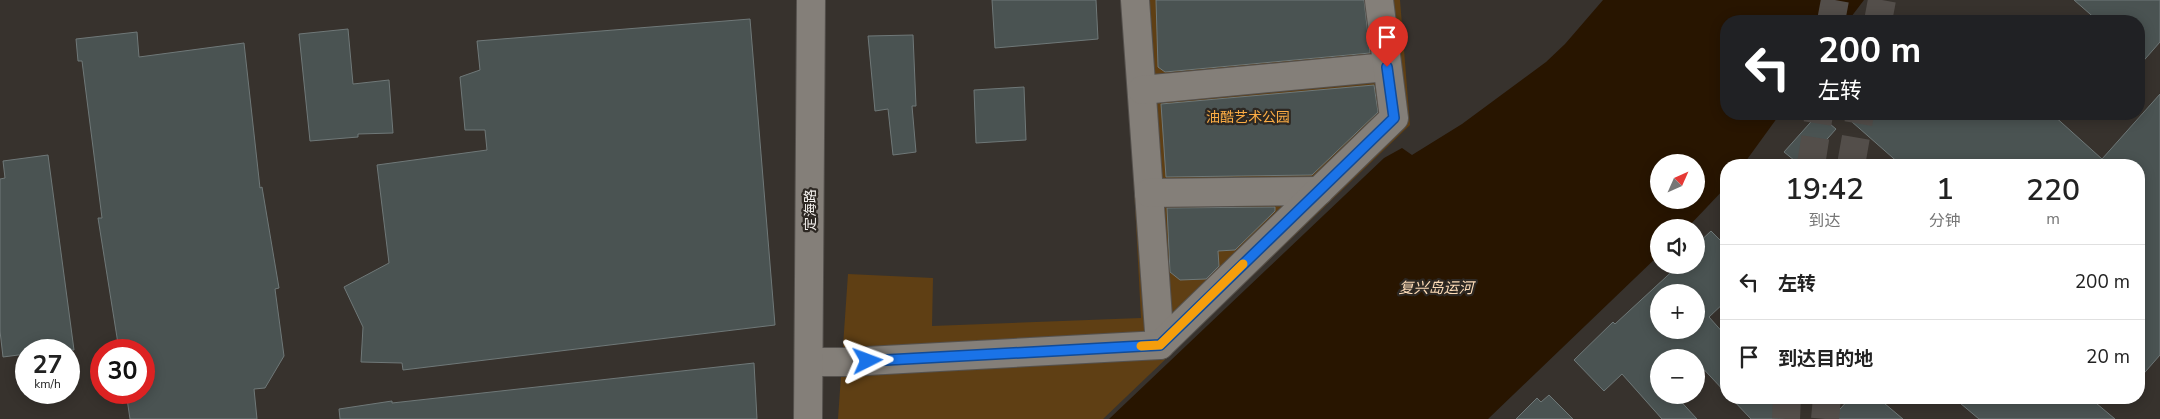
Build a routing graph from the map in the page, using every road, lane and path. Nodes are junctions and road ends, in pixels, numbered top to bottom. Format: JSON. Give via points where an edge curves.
{"nodes":[{"id":1,"x":811,"y":0,"type":"edge"},
{"id":2,"x":1135,"y":0,"type":"edge"},
{"id":3,"x":1379,"y":0,"type":"edge"},
{"id":4,"x":1387,"y":67,"type":"junction"},
{"id":5,"x":1142,"y":90,"type":"junction"},
{"id":6,"x":1319,"y":191,"type":"junction"},
{"id":7,"x":1149,"y":193,"type":"junction"},
{"id":8,"x":1160,"y":345,"type":"junction"},
{"id":9,"x":809,"y":362,"type":"junction"},
{"id":10,"x":808,"y":419,"type":"edge"}],
"edges":[{"from":1,"to":9,"type":"street","name":"定海路"},
{"from":2,"to":5,"type":"street"},
{"from":3,"to":4,"type":"street"},
{"from":4,"to":5,"type":"street"},
{"from":4,"to":6,"type":"street","via":[[1394,118]]},
{"from":5,"to":7,"type":"street"},
{"from":6,"to":7,"type":"street"},
{"from":6,"to":8,"type":"street"},
{"from":7,"to":8,"type":"street"},
{"from":8,"to":9,"type":"street"},
{"from":9,"to":10,"type":"street","name":"定海路"}]}
